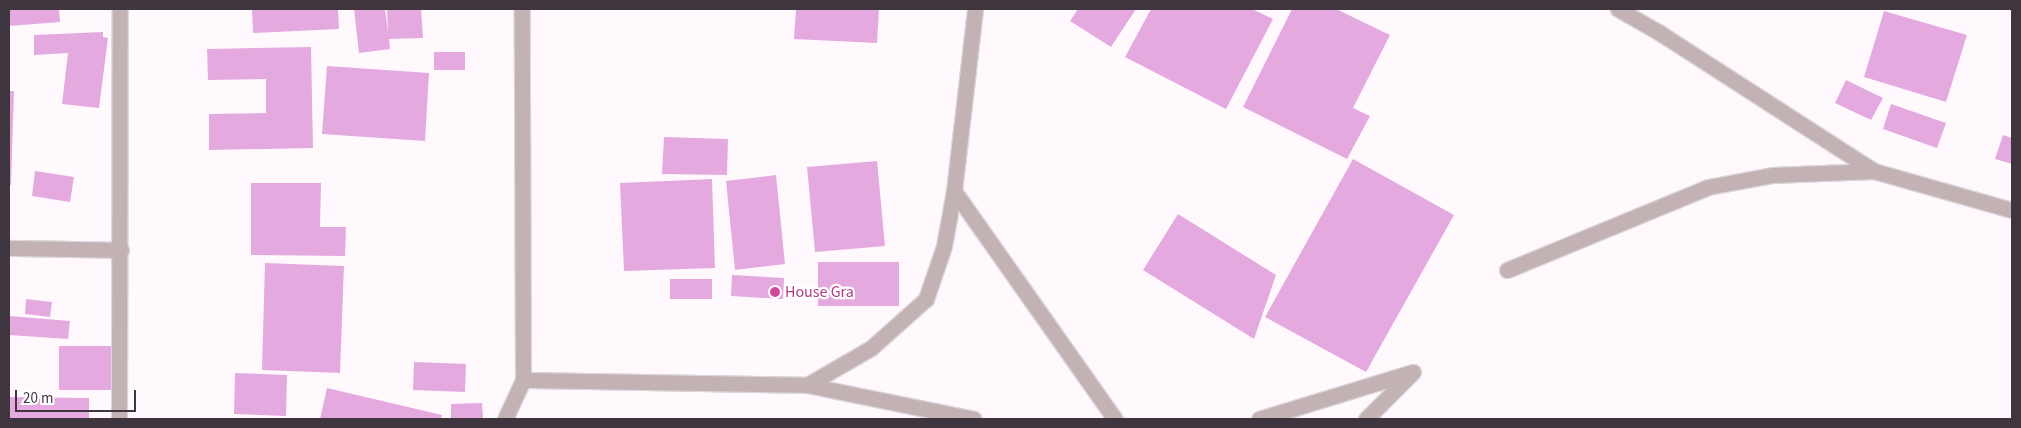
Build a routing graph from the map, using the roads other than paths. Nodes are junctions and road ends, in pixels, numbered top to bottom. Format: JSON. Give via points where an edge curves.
{"nodes":[{"id":1,"x":120,"y":9,"type":"edge"},
{"id":2,"x":522,"y":9,"type":"edge"},
{"id":3,"x":975,"y":9,"type":"edge"},
{"id":4,"x":1618,"y":9,"type":"edge"},
{"id":5,"x":1874,"y":171,"type":"junction"},
{"id":6,"x":954,"y":191,"type":"junction"},
{"id":7,"x":2012,"y":210,"type":"edge"},
{"id":8,"x":9,"y":248,"type":"edge"},
{"id":9,"x":121,"y":250,"type":"junction"},
{"id":10,"x":1507,"y":270,"type":"dead end"},
{"id":11,"x":523,"y":380,"type":"junction"},
{"id":12,"x":807,"y":385,"type":"junction"},
{"id":13,"x":119,"y":419,"type":"edge"},
{"id":14,"x":505,"y":419,"type":"edge"},
{"id":15,"x":974,"y":419,"type":"edge"},
{"id":16,"x":1115,"y":419,"type":"edge"},
{"id":17,"x":1259,"y":419,"type":"edge"},
{"id":18,"x":1366,"y":419,"type":"edge"}],
"edges":[{"from":1,"to":9,"type":"street"},
{"from":2,"to":11,"type":"street"},
{"from":3,"to":6,"type":"street"},
{"from":4,"to":5,"type":"street"},
{"from":5,"to":7,"type":"street"},
{"from":5,"to":10,"type":"street","via":[[1772,175],[1708,187]]},
{"from":6,"to":12,"type":"street","via":[[944,246],[926,299],[871,348]]},
{"from":6,"to":16,"type":"street"},
{"from":8,"to":9,"type":"street"},
{"from":9,"to":13,"type":"street"},
{"from":11,"to":12,"type":"street"},
{"from":11,"to":14,"type":"street"},
{"from":12,"to":15,"type":"street"},
{"from":17,"to":18,"type":"street","via":[[1413,372]]}]}
